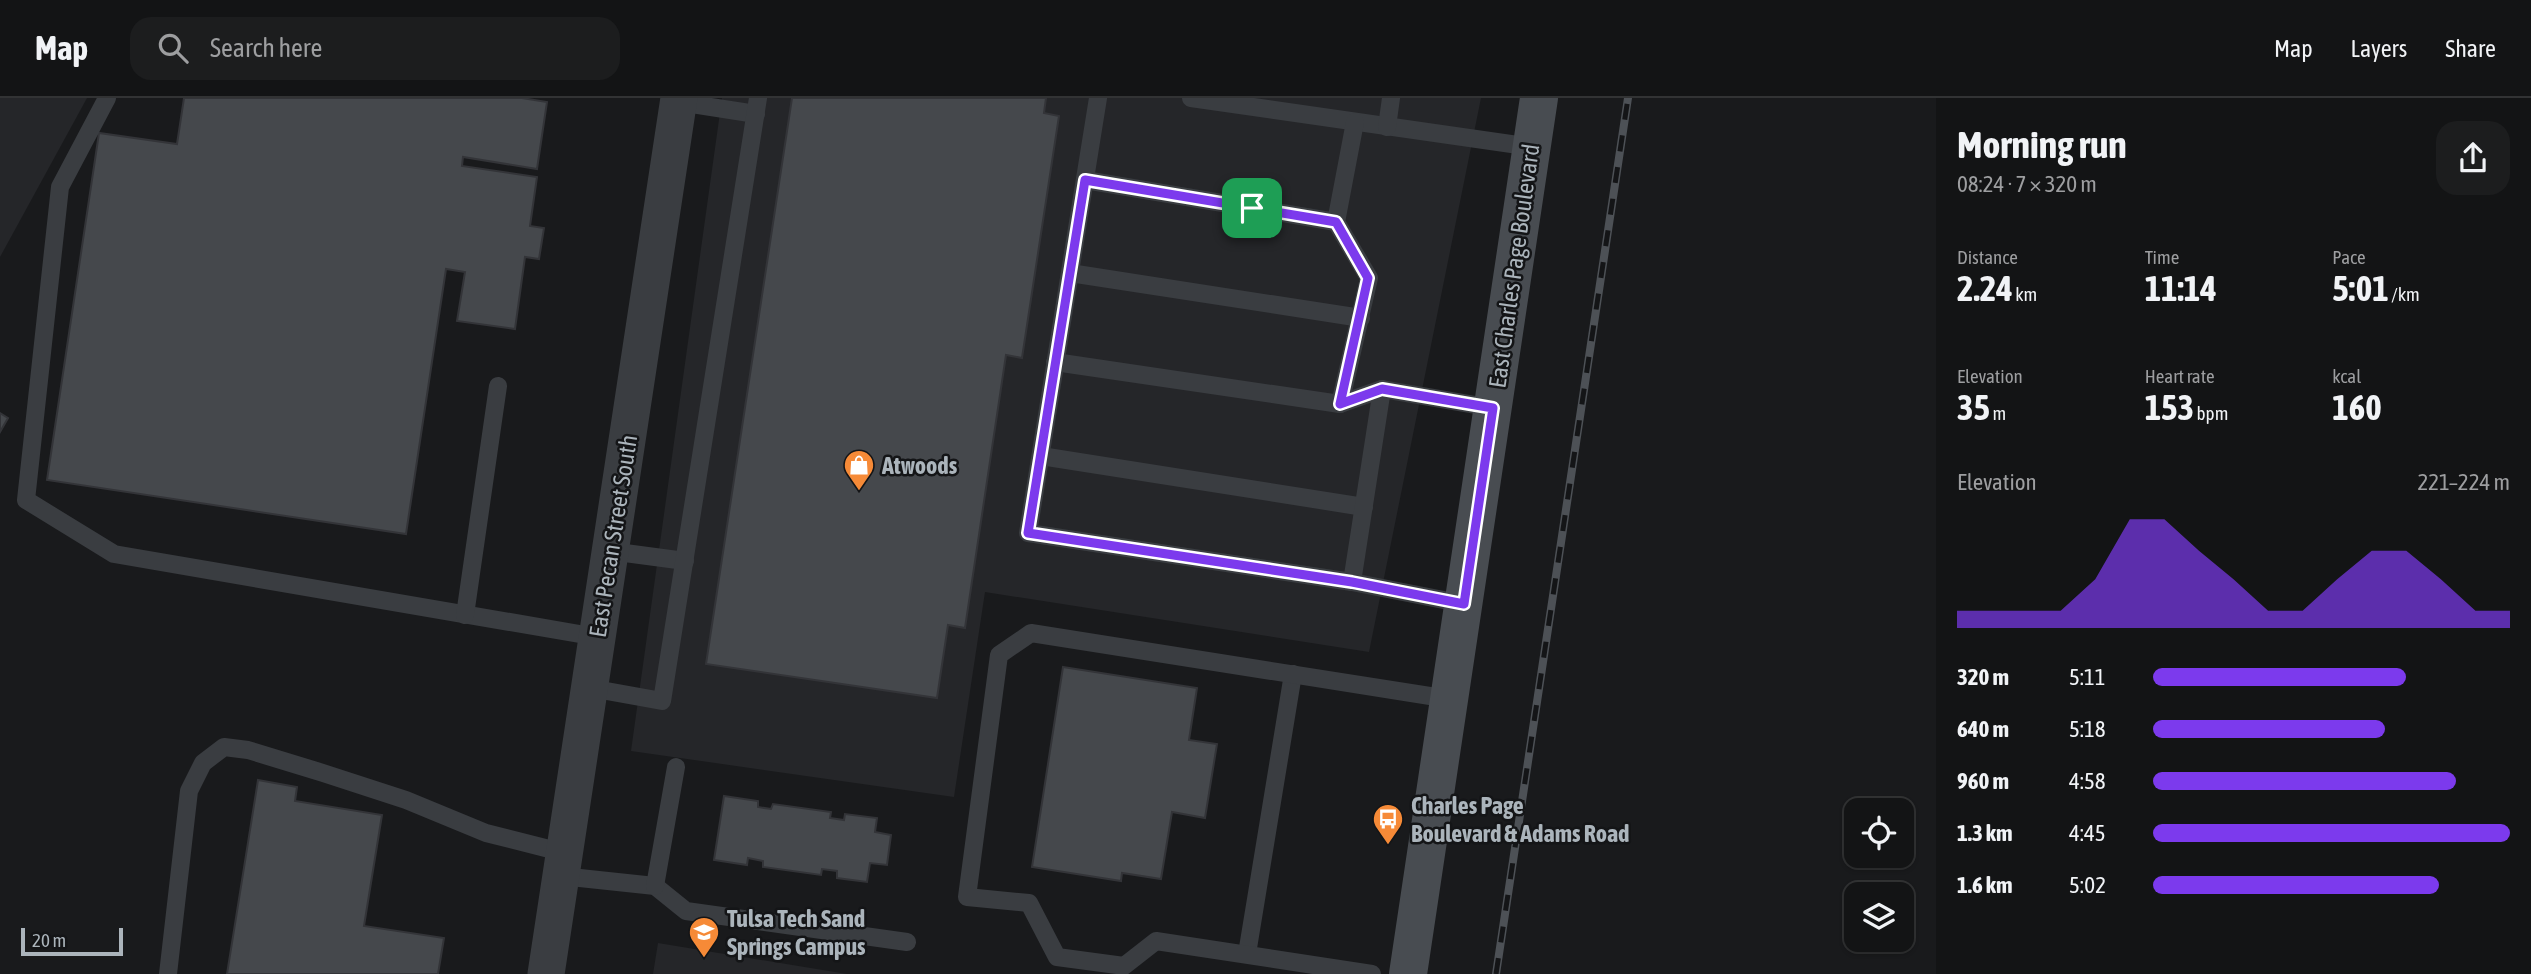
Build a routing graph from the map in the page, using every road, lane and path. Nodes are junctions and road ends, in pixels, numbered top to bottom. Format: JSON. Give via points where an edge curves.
{"nodes":[{"id":1,"x":107,"y":98,"type":"edge"},
{"id":2,"x":1098,"y":98,"type":"edge"},
{"id":3,"x":1191,"y":98,"type":"edge"},
{"id":4,"x":1391,"y":98,"type":"edge"},
{"id":5,"x":1539,"y":98,"type":"edge"},
{"id":6,"x":679,"y":100,"type":"edge"},
{"id":7,"x":757,"y":106,"type":"edge"},
{"id":8,"x":1355,"y":122,"type":"junction"},
{"id":9,"x":1387,"y":127,"type":"junction"},
{"id":10,"x":1532,"y":147,"type":"junction"},
{"id":11,"x":1085,"y":180,"type":"junction"},
{"id":12,"x":1336,"y":222,"type":"junction"},
{"id":13,"x":1070,"y":273,"type":"junction"},
{"id":14,"x":1362,"y":318,"type":"junction"},
{"id":15,"x":1055,"y":362,"type":"junction"},
{"id":16,"x":498,"y":386,"type":"dead end"},
{"id":17,"x":1382,"y":389,"type":"junction"},
{"id":18,"x":1340,"y":404,"type":"junction"},
{"id":19,"x":1493,"y":408,"type":"junction"},
{"id":20,"x":1041,"y":456,"type":"junction"},
{"id":21,"x":1364,"y":507,"type":"junction"},
{"id":22,"x":610,"y":551,"type":"junction"},
{"id":23,"x":685,"y":561,"type":"junction"},
{"id":24,"x":1352,"y":582,"type":"junction"},
{"id":25,"x":1464,"y":604,"type":"junction"},
{"id":26,"x":465,"y":615,"type":"junction"},
{"id":27,"x":597,"y":638,"type":"junction"},
{"id":28,"x":1293,"y":674,"type":"junction"},
{"id":29,"x":590,"y":688,"type":"junction"},
{"id":30,"x":1449,"y":699,"type":"junction"},
{"id":31,"x":677,"y":766,"type":"dead end"},
{"id":32,"x":563,"y":865,"type":"junction"},
{"id":33,"x":655,"y":886,"type":"junction"},
{"id":34,"x":907,"y":942,"type":"dead end"},
{"id":35,"x":1247,"y":954,"type":"junction"},
{"id":36,"x":168,"y":974,"type":"edge"},
{"id":37,"x":546,"y":974,"type":"edge"},
{"id":38,"x":1371,"y":974,"type":"edge"},
{"id":39,"x":1408,"y":974,"type":"edge"}],
"edges":[{"from":1,"to":26,"type":"lane","via":[[60,187],[26,500],[114,554]]},
{"from":2,"to":11,"type":"lane"},
{"from":3,"to":8,"type":"lane"},
{"from":4,"to":9,"type":"lane"},
{"from":5,"to":10,"type":"main road","name":"East Charles Page Boulevard"},
{"from":6,"to":7,"type":"lane"},
{"from":6,"to":22,"type":"street","name":"East Pecan Street South"},
{"from":7,"to":23,"type":"lane"},
{"from":8,"to":9,"type":"lane"},
{"from":8,"to":12,"type":"lane"},
{"from":9,"to":10,"type":"lane"},
{"from":10,"to":19,"type":"main road","name":"East Charles Page Boulevard"},
{"from":11,"to":12,"type":"lane"},
{"from":11,"to":13,"type":"lane"},
{"from":12,"to":14,"type":"lane","via":[[1368,278]]},
{"from":13,"to":14,"type":"lane"},
{"from":13,"to":15,"type":"lane"},
{"from":14,"to":18,"type":"lane"},
{"from":15,"to":18,"type":"lane"},
{"from":15,"to":20,"type":"lane"},
{"from":16,"to":26,"type":"lane"},
{"from":17,"to":18,"type":"lane"},
{"from":17,"to":19,"type":"lane"},
{"from":17,"to":21,"type":"lane"},
{"from":19,"to":25,"type":"main road","name":"East Charles Page Boulevard"},
{"from":20,"to":21,"type":"lane"},
{"from":20,"to":24,"type":"lane","via":[[1028,533]]},
{"from":21,"to":24,"type":"lane"},
{"from":22,"to":23,"type":"lane"},
{"from":22,"to":27,"type":"street","name":"East Pecan Street South"},
{"from":23,"to":29,"type":"lane","via":[[662,701]]},
{"from":24,"to":25,"type":"lane"},
{"from":25,"to":30,"type":"main road","name":"East Charles Page Boulevard"},
{"from":26,"to":27,"type":"lane"},
{"from":27,"to":29,"type":"street","name":"East Pecan Street South"},
{"from":28,"to":30,"type":"lane"},
{"from":28,"to":35,"type":"lane"},
{"from":28,"to":35,"type":"lane","via":[[1031,633],[999,655],[967,897],[1029,904],[1057,957],[1125,966],[1156,941]]},
{"from":29,"to":32,"type":"street","name":"East Pecan Street South"},
{"from":30,"to":39,"type":"main road","name":"East Charles Page Boulevard"},
{"from":31,"to":33,"type":"lane"},
{"from":32,"to":33,"type":"lane"},
{"from":32,"to":36,"type":"lane","via":[[406,800],[248,750],[224,747],[203,763],[189,791]]},
{"from":32,"to":37,"type":"street","name":"East Pecan Street South"},
{"from":33,"to":34,"type":"lane","via":[[686,911]]},
{"from":35,"to":38,"type":"lane"}]}
